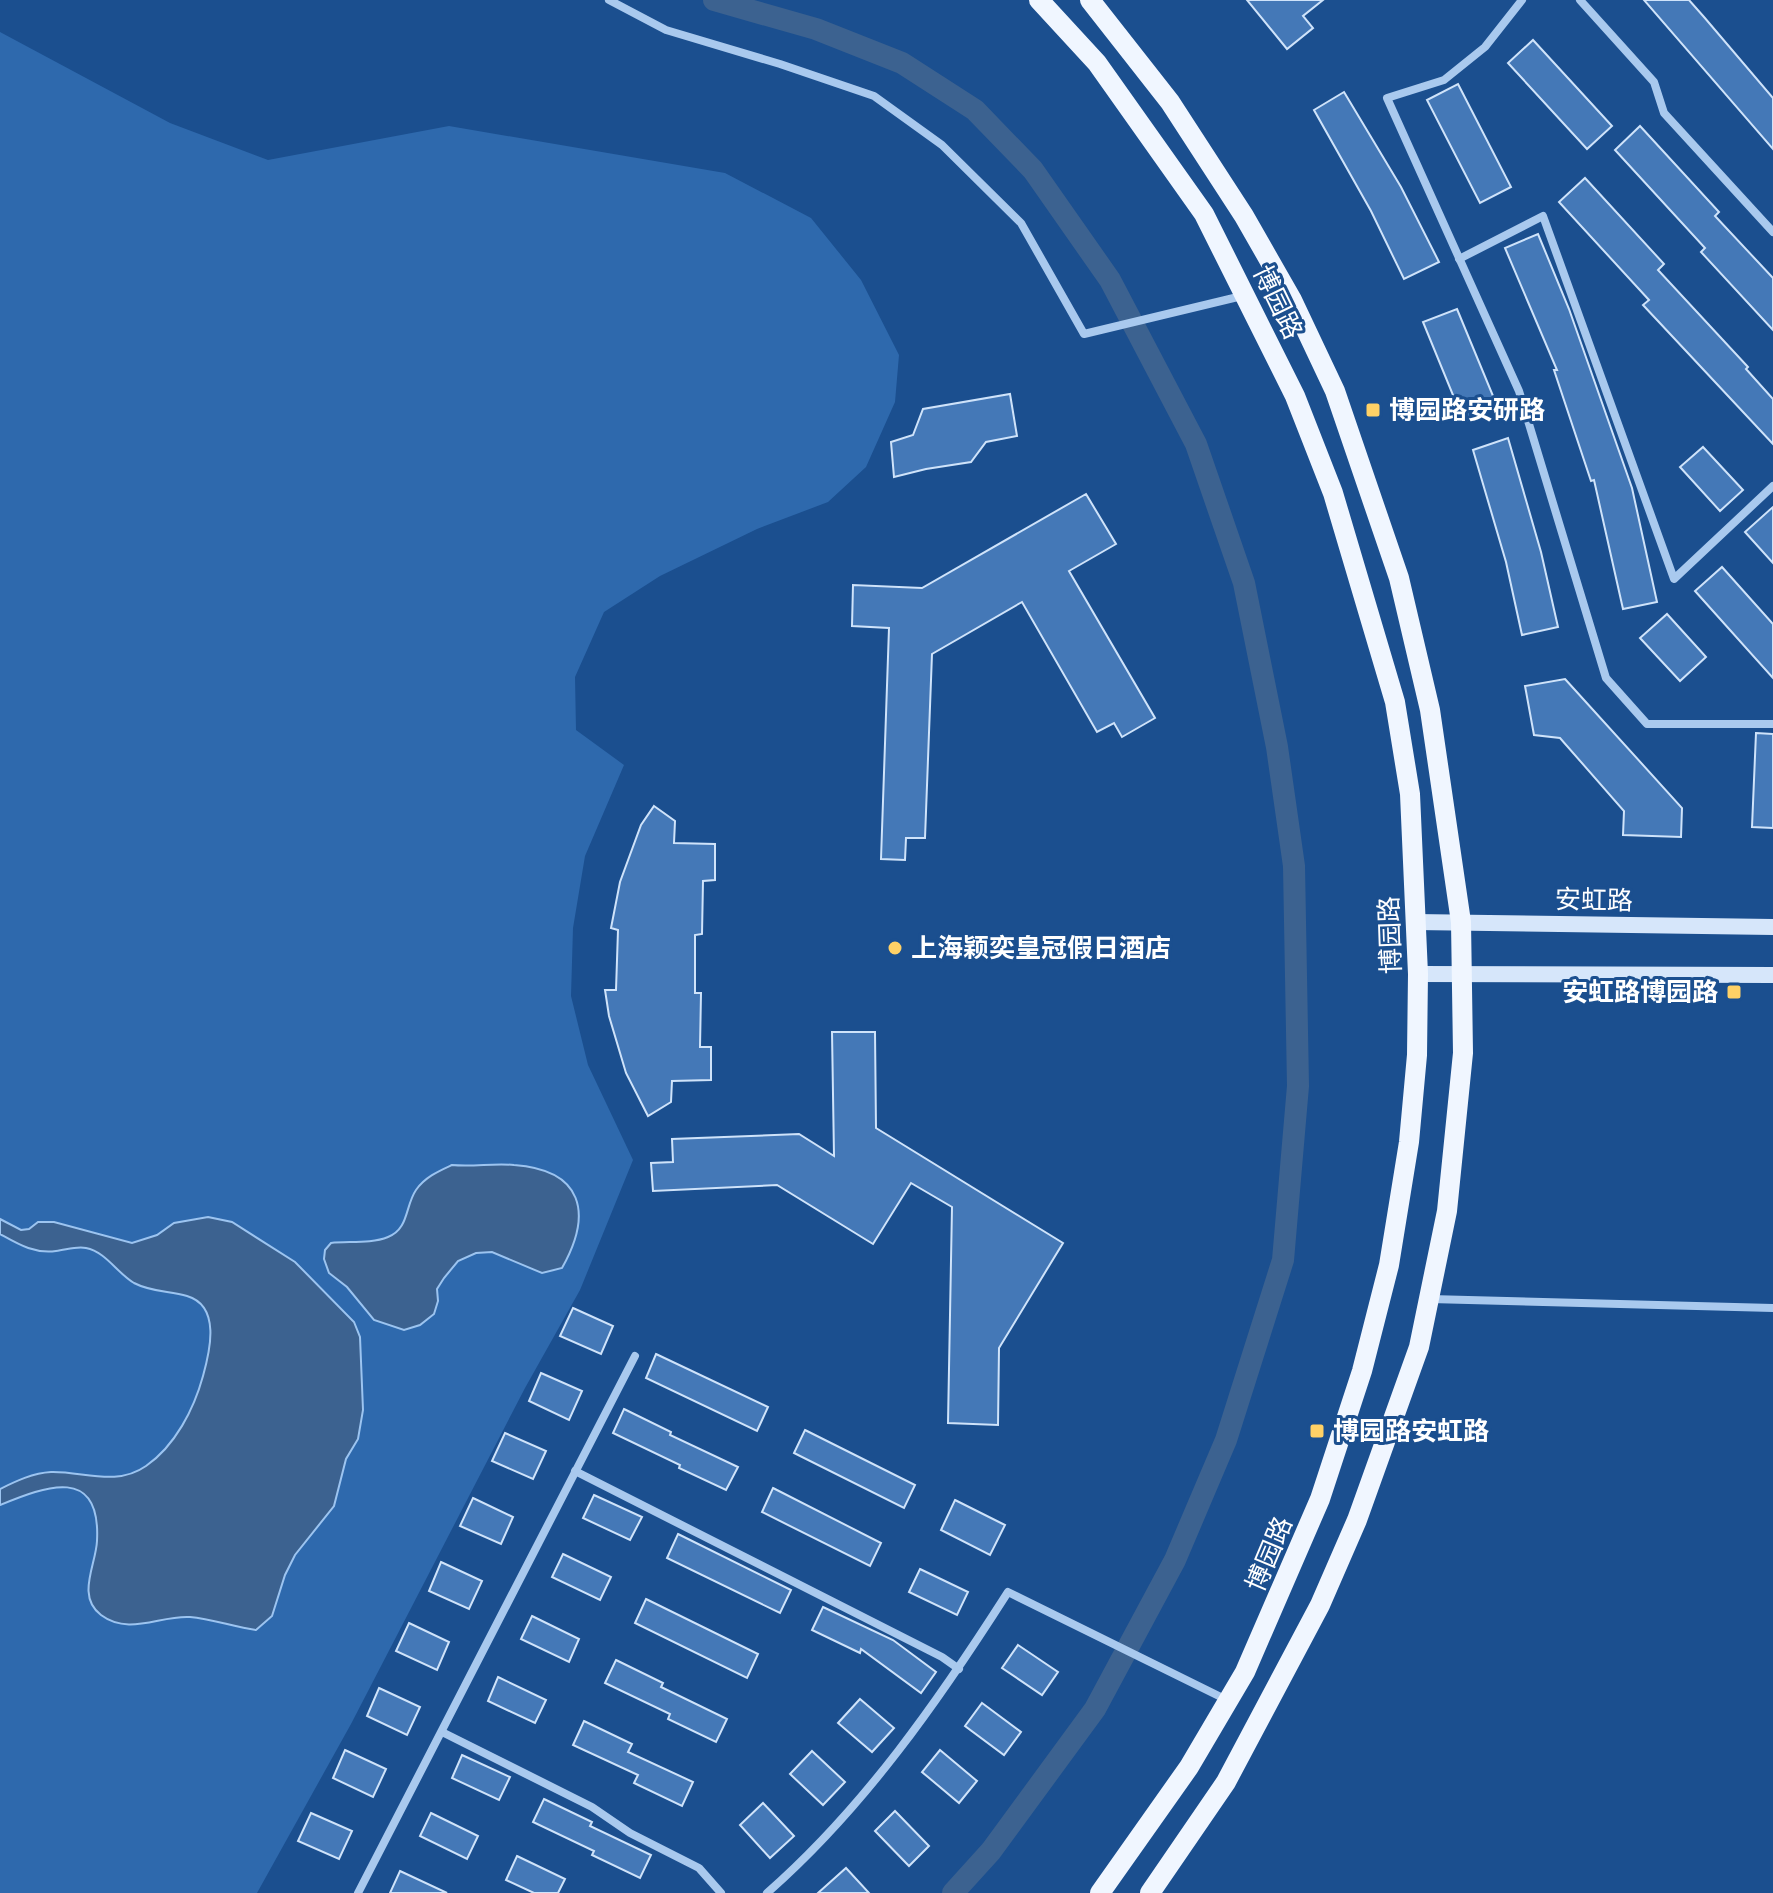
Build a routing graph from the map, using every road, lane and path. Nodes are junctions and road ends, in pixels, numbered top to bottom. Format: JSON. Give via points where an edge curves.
{"nodes":[{"id":1,"x":609,"y":0,"type":"edge"},
{"id":2,"x":1039,"y":0,"type":"edge"},
{"id":3,"x":1090,"y":0,"type":"edge"},
{"id":4,"x":1522,"y":0,"type":"edge"},
{"id":5,"x":1580,"y":0,"type":"edge"},
{"id":6,"x":1773,"y":232,"type":"edge"},
{"id":7,"x":1459,"y":259,"type":"junction"},
{"id":8,"x":1246,"y":295,"type":"junction"},
{"id":9,"x":1773,"y":486,"type":"edge"},
{"id":10,"x":1773,"y":724,"type":"edge"},
{"id":11,"x":1415,"y":922,"type":"junction"},
{"id":12,"x":1461,"y":922,"type":"junction"},
{"id":13,"x":1773,"y":927,"type":"edge"},
{"id":14,"x":1462,"y":973,"type":"junction"},
{"id":15,"x":1418,"y":974,"type":"junction"},
{"id":16,"x":1773,"y":975,"type":"edge"},
{"id":17,"x":1429,"y":1299,"type":"junction"},
{"id":18,"x":1773,"y":1308,"type":"edge"},
{"id":19,"x":635,"y":1356,"type":"dead end"},
{"id":20,"x":575,"y":1471,"type":"junction"},
{"id":21,"x":959,"y":1669,"type":"junction"},
{"id":22,"x":1228,"y":1701,"type":"junction"},
{"id":23,"x":442,"y":1732,"type":"junction"},
{"id":24,"x":358,"y":1893,"type":"edge"},
{"id":25,"x":721,"y":1893,"type":"edge"},
{"id":26,"x":767,"y":1893,"type":"edge"},
{"id":27,"x":1100,"y":1893,"type":"edge"},
{"id":28,"x":1150,"y":1893,"type":"edge"}],
"edges":[{"from":1,"to":8,"type":"street","via":[[666,30],[874,96],[942,145],[1021,223],[1084,334]]},
{"from":2,"to":8,"type":"main road","name":"博园路","via":[[1097,63],[1204,214]]},
{"from":3,"to":12,"type":"main road","name":"博园路","via":[[1170,102],[1244,216],[1335,391],[1399,578],[1430,710]]},
{"from":4,"to":7,"type":"street","via":[[1485,47],[1444,80],[1387,98]]},
{"from":5,"to":6,"type":"street","via":[[1654,82],[1664,113]]},
{"from":7,"to":9,"type":"street","via":[[1543,216],[1674,579]]},
{"from":7,"to":10,"type":"street","via":[[1519,391],[1606,678],[1647,724]]},
{"from":8,"to":11,"type":"main road","name":"博园路","via":[[1295,396],[1333,493],[1395,702],[1410,794]]},
{"from":11,"to":12,"type":"main road","name":"安虹路"},
{"from":11,"to":15,"type":"main road","name":"博园路"},
{"from":12,"to":13,"type":"main road","name":"安虹路"},
{"from":12,"to":14,"type":"main road","name":"博园路"},
{"from":14,"to":15,"type":"main road"},
{"from":14,"to":16,"type":"main road"},
{"from":14,"to":17,"type":"main road","name":"博园路","via":[[1463,1053],[1447,1211]]},
{"from":15,"to":22,"type":"main road","name":"博园路","via":[[1409,1142],[1389,1265],[1362,1371],[1320,1499]]},
{"from":17,"to":18,"type":"street"},
{"from":17,"to":28,"type":"main road","name":"博园路","via":[[1419,1347],[1357,1520],[1320,1605],[1226,1782]]},
{"from":19,"to":20,"type":"street"},
{"from":20,"to":21,"type":"street"},
{"from":20,"to":23,"type":"street"},
{"from":21,"to":22,"type":"street","via":[[1008,1592]]},
{"from":21,"to":26,"type":"street","via":[[887,1764]]},
{"from":22,"to":27,"type":"main road","name":"博园路","via":[[1189,1767]]},
{"from":23,"to":24,"type":"street"},
{"from":23,"to":25,"type":"street","via":[[699,1868]]}]}
